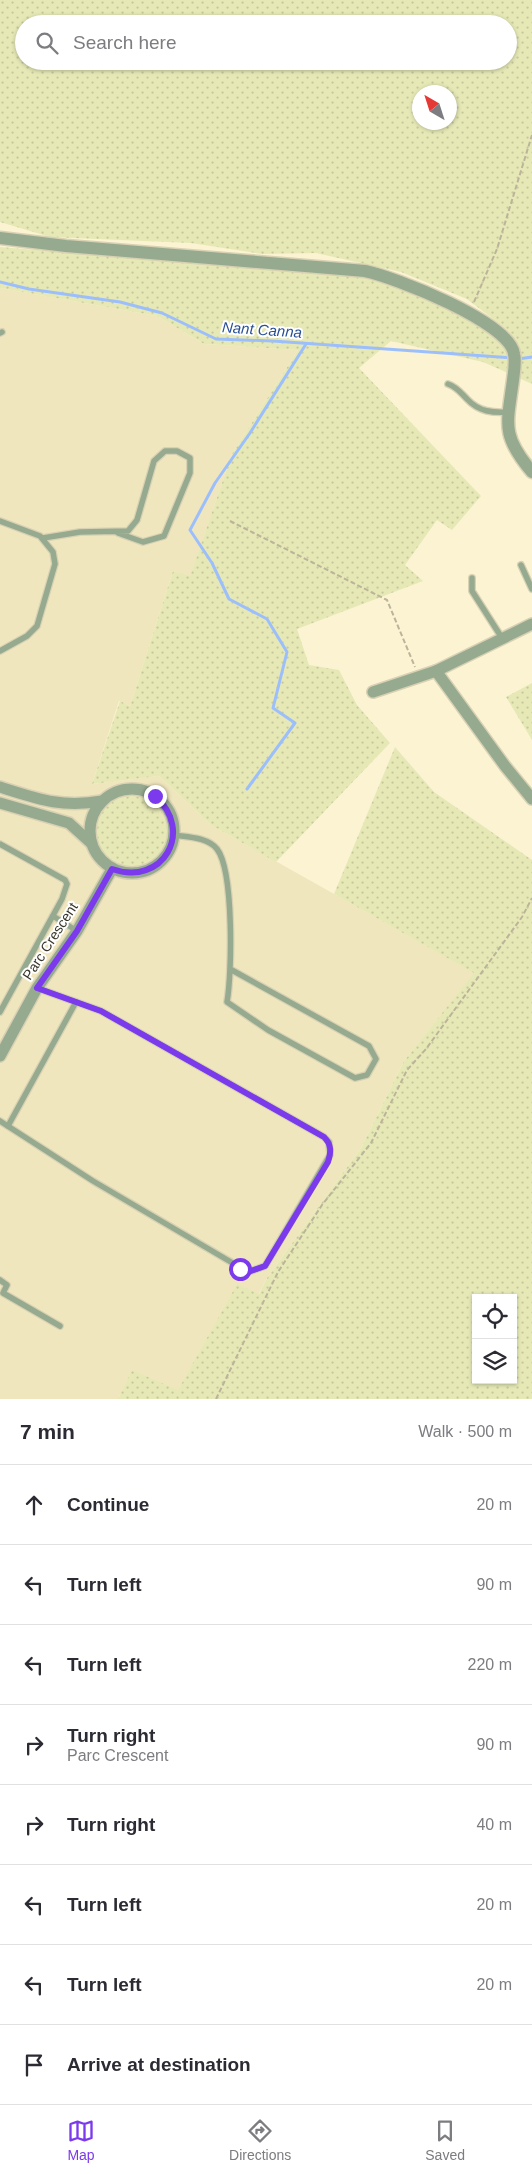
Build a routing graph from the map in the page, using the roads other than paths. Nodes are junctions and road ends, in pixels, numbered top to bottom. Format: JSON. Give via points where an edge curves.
{"nodes":[{"id":1,"x":0,"y":238,"type":"edge"},
{"id":2,"x":448,"y":384,"type":"dead end"},
{"id":3,"x":509,"y":412,"type":"junction"},
{"id":4,"x":532,"y":472,"type":"edge"},
{"id":5,"x":0,"y":522,"type":"edge"},
{"id":6,"x":118,"y":533,"type":"junction"},
{"id":7,"x":43,"y":538,"type":"junction"},
{"id":8,"x":521,"y":565,"type":"dead end"},
{"id":9,"x":472,"y":578,"type":"dead end"},
{"id":10,"x":532,"y":588,"type":"edge"},
{"id":11,"x":532,"y":624,"type":"edge"},
{"id":12,"x":502,"y":638,"type":"junction"},
{"id":13,"x":0,"y":651,"type":"edge"},
{"id":14,"x":436,"y":671,"type":"junction"},
{"id":15,"x":373,"y":692,"type":"dead end"},
{"id":16,"x":0,"y":787,"type":"edge"},
{"id":17,"x":532,"y":800,"type":"edge"},
{"id":18,"x":102,"y":801,"type":"junction"},
{"id":19,"x":0,"y":803,"type":"edge"},
{"id":20,"x":174,"y":835,"type":"junction"},
{"id":21,"x":91,"y":843,"type":"junction"},
{"id":22,"x":0,"y":844,"type":"edge"},
{"id":23,"x":112,"y":869,"type":"junction"},
{"id":24,"x":53,"y":916,"type":"junction"},
{"id":25,"x":77,"y":931,"type":"junction"},
{"id":26,"x":230,"y":969,"type":"junction"},
{"id":27,"x":37,"y":988,"type":"junction"},
{"id":28,"x":76,"y":1002,"type":"junction"},
{"id":29,"x":0,"y":1012,"type":"edge"},
{"id":30,"x":0,"y":1056,"type":"edge"},
{"id":31,"x":0,"y":1121,"type":"edge"},
{"id":32,"x":8,"y":1126,"type":"junction"},
{"id":33,"x":0,"y":1280,"type":"edge"},
{"id":34,"x":60,"y":1326,"type":"dead end"}],
"edges":[{"from":1,"to":3,"type":"street","via":[[365,271],[412,286],[469,312],[502,335],[514,358]]},
{"from":2,"to":3,"type":"lane","via":[[483,410]]},
{"from":3,"to":4,"type":"street","via":[[510,441]]},
{"from":5,"to":7,"type":"lane"},
{"from":6,"to":6,"type":"lane","via":[[128,531],[136,520],[154,461],[165,451],[177,451],[190,458],[190,473],[164,536],[143,542]]},
{"from":6,"to":7,"type":"lane","via":[[80,532]]},
{"from":7,"to":13,"type":"lane","via":[[53,552],[55,564],[37,626],[27,636]]},
{"from":8,"to":10,"type":"lane"},
{"from":9,"to":12,"type":"lane","via":[[472,590]]},
{"from":11,"to":12,"type":"street"},
{"from":12,"to":14,"type":"street"},
{"from":14,"to":15,"type":"street"},
{"from":14,"to":17,"type":"street"},
{"from":16,"to":18,"type":"street","via":[[60,804]]},
{"from":18,"to":20,"type":"street","via":[[122,790],[150,793],[164,803],[170,813]]},
{"from":18,"to":21,"type":"street","via":[[91,820]]},
{"from":19,"to":21,"type":"street","via":[[69,823]]},
{"from":20,"to":23,"type":"street","via":[[165,857],[152,868],[135,873]]},
{"from":20,"to":26,"type":"lane","via":[[198,838],[217,849],[225,876]]},
{"from":21,"to":23,"type":"street","via":[[103,862]]},
{"from":22,"to":24,"type":"lane","via":[[65,880],[67,884],[62,900]]},
{"from":23,"to":25,"type":"street","name":"Parc Crescent"},
{"from":24,"to":25,"type":"lane"},
{"from":24,"to":29,"type":"lane"},
{"from":25,"to":27,"type":"street","name":"Parc Crescent"},
{"from":26,"to":26,"type":"lane","via":[[227,1002],[268,1030],[355,1078],[367,1075],[376,1059],[369,1046]]},
{"from":27,"to":28,"type":"lane"},
{"from":27,"to":30,"type":"street","name":"Parc Crescent"},
{"from":28,"to":32,"type":"lane"},
{"from":28,"to":32,"type":"lane","via":[[101,1011],[324,1137],[330,1146],[328,1162],[265,1266],[248,1272],[93,1181]]},
{"from":31,"to":32,"type":"lane"},
{"from":33,"to":34,"type":"lane","via":[[8,1285],[3,1293]]}]}
